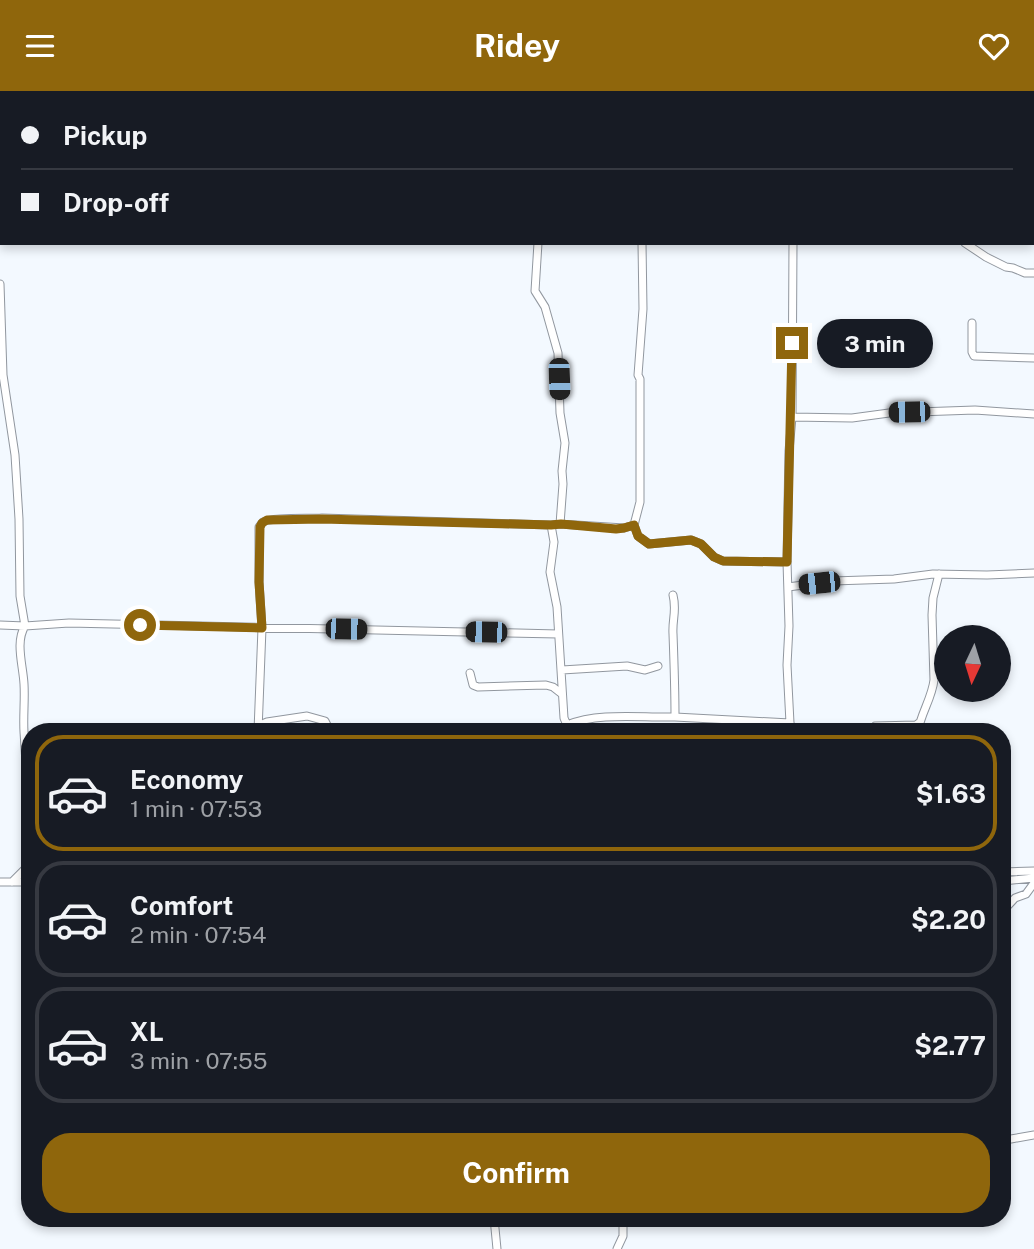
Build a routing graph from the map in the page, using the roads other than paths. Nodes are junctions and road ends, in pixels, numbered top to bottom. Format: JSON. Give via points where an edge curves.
{"nodes":[{"id":1,"x":538,"y":245,"type":"edge"},
{"id":2,"x":642,"y":245,"type":"edge"},
{"id":3,"x":793,"y":245,"type":"edge"},
{"id":4,"x":968,"y":245,"type":"edge"},
{"id":5,"x":1034,"y":273,"type":"edge"},
{"id":6,"x":0,"y":283,"type":"edge"},
{"id":7,"x":972,"y":323,"type":"dead end"},
{"id":8,"x":1034,"y":358,"type":"edge"},
{"id":9,"x":1033,"y":416,"type":"edge"},
{"id":10,"x":792,"y":417,"type":"junction"},
{"id":11,"x":561,"y":524,"type":"junction"},
{"id":12,"x":551,"y":525,"type":"junction"},
{"id":13,"x":634,"y":525,"type":"junction"},
{"id":14,"x":787,"y":562,"type":"junction"},
{"id":15,"x":1033,"y":573,"type":"edge"},
{"id":16,"x":939,"y":574,"type":"junction"},
{"id":17,"x":788,"y":587,"type":"junction"},
{"id":18,"x":673,"y":596,"type":"dead end"},
{"id":19,"x":0,"y":625,"type":"edge"},
{"id":20,"x":25,"y":626,"type":"junction"},
{"id":21,"x":262,"y":628,"type":"junction"},
{"id":22,"x":558,"y":634,"type":"junction"},
{"id":23,"x":658,"y":666,"type":"dead end"},
{"id":24,"x":562,"y":670,"type":"junction"},
{"id":25,"x":470,"y":673,"type":"dead end"},
{"id":26,"x":562,"y":695,"type":"junction"},
{"id":27,"x":675,"y":717,"type":"junction"},
{"id":28,"x":920,"y":722,"type":"edge"},
{"id":29,"x":23,"y":723,"type":"edge"},
{"id":30,"x":258,"y":723,"type":"edge"},
{"id":31,"x":266,"y":723,"type":"edge"},
{"id":32,"x":326,"y":723,"type":"edge"},
{"id":33,"x":566,"y":723,"type":"edge"},
{"id":34,"x":575,"y":723,"type":"edge"},
{"id":35,"x":745,"y":723,"type":"edge"},
{"id":36,"x":791,"y":723,"type":"edge"},
{"id":37,"x":1034,"y":871,"type":"edge"},
{"id":38,"x":1011,"y":872,"type":"edge"},
{"id":39,"x":21,"y":873,"type":"edge"},
{"id":40,"x":1034,"y":878,"type":"edge"},
{"id":41,"x":1011,"y":880,"type":"edge"},
{"id":42,"x":0,"y":882,"type":"edge"},
{"id":43,"x":12,"y":882,"type":"junction"},
{"id":44,"x":21,"y":882,"type":"edge"},
{"id":45,"x":1034,"y":883,"type":"edge"},
{"id":46,"x":1011,"y":902,"type":"edge"},
{"id":47,"x":1034,"y":1135,"type":"edge"},
{"id":48,"x":1011,"y":1139,"type":"edge"},
{"id":49,"x":495,"y":1227,"type":"edge"},
{"id":50,"x":623,"y":1227,"type":"edge"},
{"id":51,"x":496,"y":1249,"type":"edge"},
{"id":52,"x":617,"y":1249,"type":"edge"}],
"edges":[{"from":1,"to":11,"type":"street","via":[[535,291],[545,307],[558,353],[565,443]]},
{"from":2,"to":13,"type":"street","via":[[640,502]]},
{"from":3,"to":10,"type":"street"},
{"from":4,"to":5,"type":"street","via":[[1006,267]]},
{"from":6,"to":20,"type":"street","via":[[3,375],[15,455]]},
{"from":7,"to":8,"type":"street","via":[[974,356]]},
{"from":9,"to":10,"type":"street","via":[[975,410]]},
{"from":10,"to":14,"type":"street"},
{"from":11,"to":12,"type":"street"},
{"from":11,"to":13,"type":"street","via":[[616,529]]},
{"from":12,"to":21,"type":"street","via":[[267,520],[260,527]]},
{"from":12,"to":22,"type":"street","via":[[550,572]]},
{"from":13,"to":14,"type":"street","via":[[638,536],[649,544],[691,540],[723,561]]},
{"from":14,"to":17,"type":"street"},
{"from":15,"to":16,"type":"street"},
{"from":16,"to":17,"type":"street"},
{"from":16,"to":28,"type":"street","via":[[932,615],[933,690]]},
{"from":17,"to":36,"type":"street"},
{"from":18,"to":27,"type":"street"},
{"from":19,"to":20,"type":"street"},
{"from":20,"to":21,"type":"street"},
{"from":20,"to":29,"type":"street","via":[[21,645]]},
{"from":21,"to":22,"type":"street"},
{"from":21,"to":30,"type":"street"},
{"from":22,"to":24,"type":"street"},
{"from":23,"to":24,"type":"street"},
{"from":24,"to":26,"type":"street"},
{"from":25,"to":26,"type":"street","via":[[478,687],[546,685]]},
{"from":26,"to":33,"type":"street"},
{"from":27,"to":34,"type":"street","via":[[603,717]]},
{"from":27,"to":35,"type":"street"},
{"from":31,"to":32,"type":"street","via":[[307,716]]},
{"from":37,"to":38,"type":"street"},
{"from":39,"to":43,"type":"street"},
{"from":40,"to":41,"type":"street"},
{"from":42,"to":43,"type":"street"},
{"from":43,"to":44,"type":"street"},
{"from":45,"to":46,"type":"street"},
{"from":47,"to":48,"type":"street"},
{"from":49,"to":51,"type":"street"},
{"from":50,"to":52,"type":"street"}]}
